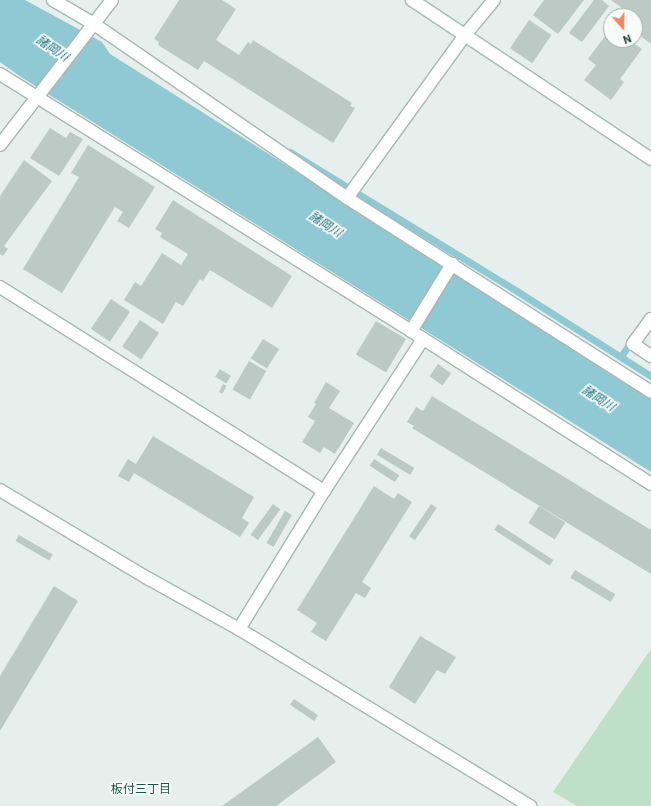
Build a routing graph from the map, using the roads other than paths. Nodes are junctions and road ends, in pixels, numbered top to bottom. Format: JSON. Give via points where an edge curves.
{"nodes":[{"id":1,"x":53,"y":0,"type":"edge"},
{"id":2,"x":112,"y":0,"type":"edge"},
{"id":3,"x":412,"y":0,"type":"edge"},
{"id":4,"x":494,"y":0,"type":"edge"},
{"id":5,"x":91,"y":28,"type":"junction"},
{"id":6,"x":465,"y":35,"type":"junction"},
{"id":7,"x":0,"y":74,"type":"edge"},
{"id":8,"x":40,"y":95,"type":"junction"},
{"id":9,"x":0,"y":146,"type":"edge"},
{"id":10,"x":651,"y":159,"type":"edge"},
{"id":11,"x":347,"y":198,"type":"junction"},
{"id":12,"x":452,"y":264,"type":"junction"},
{"id":13,"x":0,"y":287,"type":"edge"},
{"id":14,"x":651,"y":319,"type":"edge"},
{"id":15,"x":411,"y":331,"type":"junction"},
{"id":16,"x":423,"y":339,"type":"junction"},
{"id":17,"x":651,"y":356,"type":"edge"},
{"id":18,"x":651,"y":392,"type":"edge"},
{"id":19,"x":651,"y":484,"type":"edge"},
{"id":20,"x":0,"y":490,"type":"edge"},
{"id":21,"x":324,"y":491,"type":"junction"},
{"id":22,"x":239,"y":629,"type":"junction"},
{"id":23,"x":530,"y":806,"type":"edge"}],
"edges":[{"from":1,"to":5,"type":"street"},
{"from":2,"to":5,"type":"street"},
{"from":3,"to":6,"type":"street"},
{"from":4,"to":6,"type":"street"},
{"from":5,"to":8,"type":"street"},
{"from":5,"to":11,"type":"street"},
{"from":6,"to":10,"type":"street"},
{"from":6,"to":11,"type":"street"},
{"from":7,"to":8,"type":"street"},
{"from":8,"to":9,"type":"street"},
{"from":8,"to":15,"type":"street"},
{"from":11,"to":12,"type":"street"},
{"from":12,"to":15,"type":"street"},
{"from":12,"to":18,"type":"street"},
{"from":13,"to":21,"type":"street"},
{"from":14,"to":17,"type":"street","via":[[633,344]]},
{"from":15,"to":16,"type":"street"},
{"from":16,"to":19,"type":"street"},
{"from":16,"to":21,"type":"street"},
{"from":20,"to":22,"type":"street","via":[[149,579]]},
{"from":21,"to":22,"type":"street"},
{"from":22,"to":23,"type":"street"}]}
